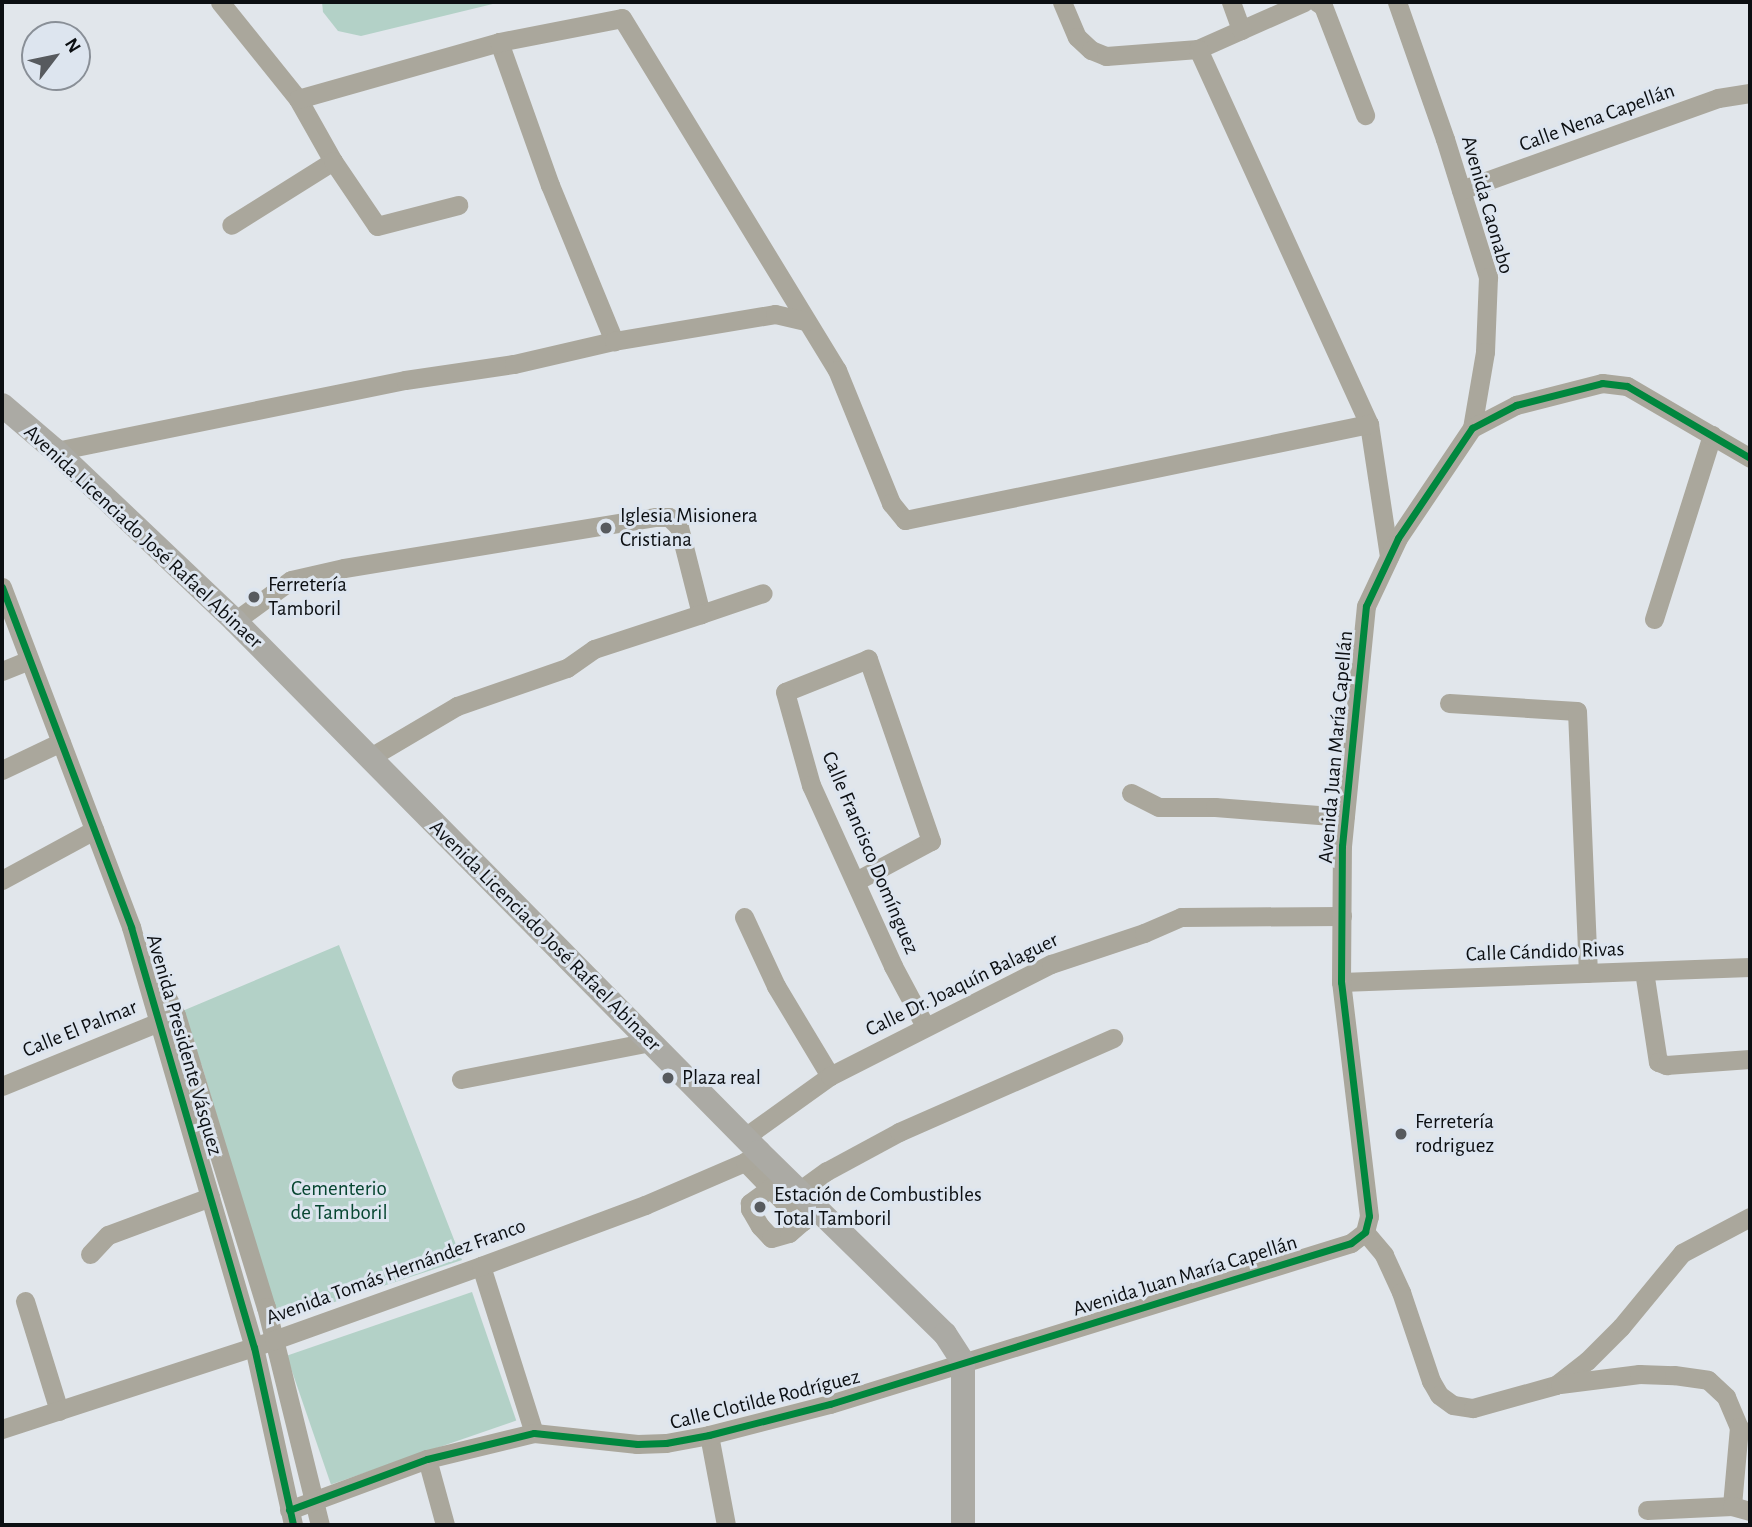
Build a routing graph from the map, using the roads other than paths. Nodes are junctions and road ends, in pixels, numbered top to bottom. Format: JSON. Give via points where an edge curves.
{"nodes":[{"id":1,"x":220,"y":2,"type":"edge"},
{"id":2,"x":1062,"y":2,"type":"edge"},
{"id":3,"x":1231,"y":2,"type":"edge"},
{"id":4,"x":1304,"y":2,"type":"edge"},
{"id":5,"x":1317,"y":2,"type":"edge"},
{"id":6,"x":1397,"y":2,"type":"edge"},
{"id":7,"x":1241,"y":30,"type":"junction"},
{"id":8,"x":499,"y":42,"type":"junction"},
{"id":9,"x":1198,"y":49,"type":"junction"},
{"id":10,"x":1750,"y":93,"type":"edge"},
{"id":11,"x":298,"y":99,"type":"junction"},
{"id":12,"x":1366,"y":115,"type":"dead end"},
{"id":13,"x":333,"y":161,"type":"junction"},
{"id":14,"x":1461,"y":190,"type":"junction"},
{"id":15,"x":458,"y":205,"type":"dead end"},
{"id":16,"x":231,"y":225,"type":"dead end"},
{"id":17,"x":806,"y":321,"type":"junction"},
{"id":18,"x":614,"y":341,"type":"junction"},
{"id":19,"x":2,"y":405,"type":"edge"},
{"id":20,"x":1369,"y":424,"type":"junction"},
{"id":21,"x":1472,"y":428,"type":"junction"},
{"id":22,"x":1712,"y":435,"type":"junction"},
{"id":23,"x":56,"y":452,"type":"junction"},
{"id":24,"x":1750,"y":458,"type":"edge"},
{"id":25,"x":1389,"y":556,"type":"junction"},
{"id":26,"x":2,"y":587,"type":"edge"},
{"id":27,"x":763,"y":593,"type":"dead end"},
{"id":28,"x":701,"y":614,"type":"junction"},
{"id":29,"x":1654,"y":619,"type":"dead end"},
{"id":30,"x":235,"y":621,"type":"junction"},
{"id":31,"x":29,"y":660,"type":"junction"},
{"id":32,"x":2,"y":671,"type":"edge"},
{"id":33,"x":1449,"y":703,"type":"dead end"},
{"id":34,"x":61,"y":742,"type":"junction"},
{"id":35,"x":369,"y":758,"type":"junction"},
{"id":36,"x":2,"y":771,"type":"edge"},
{"id":37,"x":1131,"y":793,"type":"dead end"},
{"id":38,"x":1345,"y":817,"type":"junction"},
{"id":39,"x":94,"y":830,"type":"junction"},
{"id":40,"x":2,"y":880,"type":"edge"},
{"id":41,"x":856,"y":881,"type":"junction"},
{"id":42,"x":1342,"y":916,"type":"junction"},
{"id":43,"x":744,"y":917,"type":"dead end"},
{"id":44,"x":1750,"y":967,"type":"edge"},
{"id":45,"x":1644,"y":971,"type":"junction"},
{"id":46,"x":1588,"y":973,"type":"junction"},
{"id":47,"x":1341,"y":982,"type":"junction"},
{"id":48,"x":168,"y":1018,"type":"junction"},
{"id":49,"x":925,"y":1026,"type":"junction"},
{"id":50,"x":1114,"y":1038,"type":"dead end"},
{"id":51,"x":650,"y":1042,"type":"junction"},
{"id":52,"x":1750,"y":1059,"type":"edge"},
{"id":53,"x":830,"y":1076,"type":"junction"},
{"id":54,"x":461,"y":1079,"type":"dead end"},
{"id":55,"x":2,"y":1086,"type":"edge"},
{"id":56,"x":750,"y":1150,"type":"junction"},
{"id":57,"x":784,"y":1185,"type":"junction"},
{"id":58,"x":211,"y":1197,"type":"junction"},
{"id":59,"x":810,"y":1215,"type":"junction"},
{"id":60,"x":1750,"y":1217,"type":"edge"},
{"id":61,"x":1365,"y":1231,"type":"junction"},
{"id":62,"x":90,"y":1254,"type":"dead end"},
{"id":63,"x":481,"y":1266,"type":"junction"},
{"id":64,"x":25,"y":1301,"type":"dead end"},
{"id":65,"x":274,"y":1340,"type":"junction"},
{"id":66,"x":254,"y":1347,"type":"junction"},
{"id":67,"x":963,"y":1362,"type":"junction"},
{"id":68,"x":1556,"y":1385,"type":"junction"},
{"id":69,"x":59,"y":1411,"type":"junction"},
{"id":70,"x":1745,"y":1427,"type":"edge"},
{"id":71,"x":2,"y":1429,"type":"edge"},
{"id":72,"x":534,"y":1433,"type":"junction"},
{"id":73,"x":709,"y":1435,"type":"junction"},
{"id":74,"x":427,"y":1459,"type":"junction"},
{"id":75,"x":314,"y":1501,"type":"junction"},
{"id":76,"x":1741,"y":1508,"type":"edge"},
{"id":77,"x":1647,"y":1510,"type":"dead end"},
{"id":78,"x":291,"y":1518,"type":"edge"},
{"id":79,"x":320,"y":1525,"type":"edge"},
{"id":80,"x":445,"y":1525,"type":"edge"},
{"id":81,"x":726,"y":1525,"type":"edge"},
{"id":82,"x":963,"y":1525,"type":"edge"}],
"edges":[{"from":1,"to":11,"type":"street"},
{"from":2,"to":9,"type":"street","via":[[1077,37],[1091,50],[1106,55]]},
{"from":3,"to":7,"type":"street"},
{"from":4,"to":7,"type":"street"},
{"from":5,"to":12,"type":"street","via":[[1323,6]]},
{"from":6,"to":14,"type":"street","name":"Avenida Caonabo"},
{"from":7,"to":9,"type":"street"},
{"from":8,"to":11,"type":"street"},
{"from":8,"to":17,"type":"street","via":[[622,18]]},
{"from":8,"to":18,"type":"street","via":[[550,185]]},
{"from":9,"to":20,"type":"street"},
{"from":10,"to":14,"type":"street","name":"Calle Nena Capellán","via":[[1718,98]]},
{"from":11,"to":13,"type":"street"},
{"from":13,"to":15,"type":"street","via":[[377,226]]},
{"from":13,"to":16,"type":"street"},
{"from":14,"to":21,"type":"street","name":"Avenida Caonabo","via":[[1488,277],[1485,352]]},
{"from":17,"to":18,"type":"street","via":[[775,314]]},
{"from":17,"to":20,"type":"street","via":[[837,370],[891,503],[905,520]]},
{"from":18,"to":23,"type":"street"},
{"from":19,"to":23,"type":"main road","name":"Avenida Licenciado José Rafael Abinaer"},
{"from":20,"to":25,"type":"street"},
{"from":21,"to":22,"type":"street","name":"Avenida Juan María Capellán","via":[[1516,405],[1602,383],[1627,386]]},
{"from":21,"to":25,"type":"street","name":"Avenida Juan María Capellán"},
{"from":22,"to":24,"type":"street","name":"Avenida Juan María Capellán"},
{"from":22,"to":29,"type":"street"},
{"from":23,"to":30,"type":"main road","name":"Avenida Licenciado José Rafael Abinaer"},
{"from":25,"to":38,"type":"street","name":"Avenida Juan María Capellán","via":[[1366,606]]},
{"from":26,"to":31,"type":"street","name":"Avenida Presidente Vásquez"},
{"from":27,"to":28,"type":"street"},
{"from":28,"to":30,"type":"street","via":[[678,527],[669,517],[656,517],[291,580]]},
{"from":28,"to":35,"type":"street","via":[[594,649],[566,668],[457,706]]},
{"from":30,"to":35,"type":"main road","name":"Avenida Licenciado José Rafael Abinaer"},
{"from":31,"to":32,"type":"street"},
{"from":31,"to":34,"type":"street","name":"Avenida Presidente Vásquez"},
{"from":33,"to":46,"type":"street","via":[[1577,711]]},
{"from":34,"to":36,"type":"street"},
{"from":34,"to":39,"type":"street","name":"Avenida Presidente Vásquez"},
{"from":35,"to":51,"type":"main road","name":"Avenida Licenciado José Rafael Abinaer"},
{"from":37,"to":38,"type":"street","via":[[1159,807]]},
{"from":38,"to":42,"type":"street","name":"Avenida Juan María Capellán"},
{"from":39,"to":40,"type":"street"},
{"from":39,"to":48,"type":"street","name":"Avenida Presidente Vásquez"},
{"from":41,"to":41,"type":"street","name":"Calle Francisco Domínguez","via":[[931,841],[868,659],[785,692],[811,785]]},
{"from":41,"to":49,"type":"street","name":"Calle Francisco Domínguez"},
{"from":42,"to":47,"type":"street","name":"Avenida Juan María Capellán"},
{"from":42,"to":49,"type":"street","name":"Calle Dr. Joaquín Balaguer","via":[[1181,916],[1051,964]]},
{"from":43,"to":53,"type":"street","via":[[776,986]]},
{"from":44,"to":45,"type":"street","name":"Calle Cándido Rivas"},
{"from":45,"to":46,"type":"street","name":"Calle Cándido Rivas"},
{"from":45,"to":52,"type":"street","via":[[1658,1062]]},
{"from":46,"to":47,"type":"street","name":"Calle Cándido Rivas"},
{"from":47,"to":61,"type":"street","name":"Avenida Juan María Capellán","via":[[1369,1216]]},
{"from":48,"to":55,"type":"street","name":"Calle El Palmar"},
{"from":48,"to":58,"type":"street","name":"Avenida Presidente Vásquez"},
{"from":48,"to":65,"type":"street","name":"Avenida Presidente Vásquez"},
{"from":49,"to":53,"type":"street","name":"Calle Dr. Joaquín Balaguer"},
{"from":50,"to":57,"type":"street","via":[[899,1132],[827,1171]]},
{"from":51,"to":54,"type":"street"},
{"from":51,"to":56,"type":"main road","name":"Avenida Licenciado José Rafael Abinaer"},
{"from":53,"to":56,"type":"street","name":"Calle Dr. Joaquín Balaguer"},
{"from":56,"to":57,"type":"main road","name":"Avenida Licenciado José Rafael Abinaer"},
{"from":56,"to":63,"type":"street","name":"Avenida Tomás Hernández Franco","via":[[645,1205]]},
{"from":57,"to":59,"type":"main road","name":"Avenida Licenciado José Rafael Abinaer"},
{"from":57,"to":59,"type":"street","via":[[750,1203],[765,1232],[771,1238],[789,1233]]},
{"from":58,"to":62,"type":"street","via":[[108,1235]]},
{"from":58,"to":66,"type":"street","name":"Avenida Presidente Vásquez"},
{"from":59,"to":67,"type":"main road","name":"Avenida Licenciado José Rafael Abinaer","via":[[945,1334]]},
{"from":60,"to":68,"type":"street","via":[[1682,1253],[1621,1327]]},
{"from":61,"to":67,"type":"street","name":"Avenida Juan María Capellán","via":[[1351,1243]]},
{"from":61,"to":68,"type":"street","via":[[1384,1255],[1401,1292],[1427,1373],[1439,1395],[1453,1405],[1473,1408]]},
{"from":63,"to":65,"type":"street","name":"Avenida Tomás Hernández Franco"},
{"from":63,"to":72,"type":"street"},
{"from":64,"to":69,"type":"street"},
{"from":65,"to":66,"type":"street","name":"Avenida Tomás Hernández Franco"},
{"from":65,"to":75,"type":"street","name":"Avenida Presidente Vásquez"},
{"from":66,"to":69,"type":"street","name":"Avenida Tomás Hernández Franco"},
{"from":66,"to":78,"type":"street","name":"Avenida Presidente Vásquez"},
{"from":67,"to":73,"type":"street","name":"Calle Clotilde Rodríguez","via":[[830,1404]]},
{"from":67,"to":82,"type":"main road"},
{"from":68,"to":70,"type":"street","via":[[1639,1374],[1708,1380],[1726,1397]]},
{"from":69,"to":71,"type":"street","name":"Avenida Tomás Hernández Franco"},
{"from":70,"to":76,"type":"street"},
{"from":72,"to":73,"type":"street","name":"Calle Clotilde Rodríguez","via":[[637,1444]]},
{"from":72,"to":74,"type":"street","name":"Calle Clotilde Rodríguez"},
{"from":73,"to":81,"type":"street"},
{"from":74,"to":75,"type":"street","name":"Calle Clotilde Rodríguez"},
{"from":74,"to":80,"type":"street"},
{"from":75,"to":78,"type":"street","name":"Calle Clotilde Rodríguez"},
{"from":75,"to":79,"type":"street","name":"Avenida Presidente Vásquez"},
{"from":76,"to":77,"type":"street"}]}
